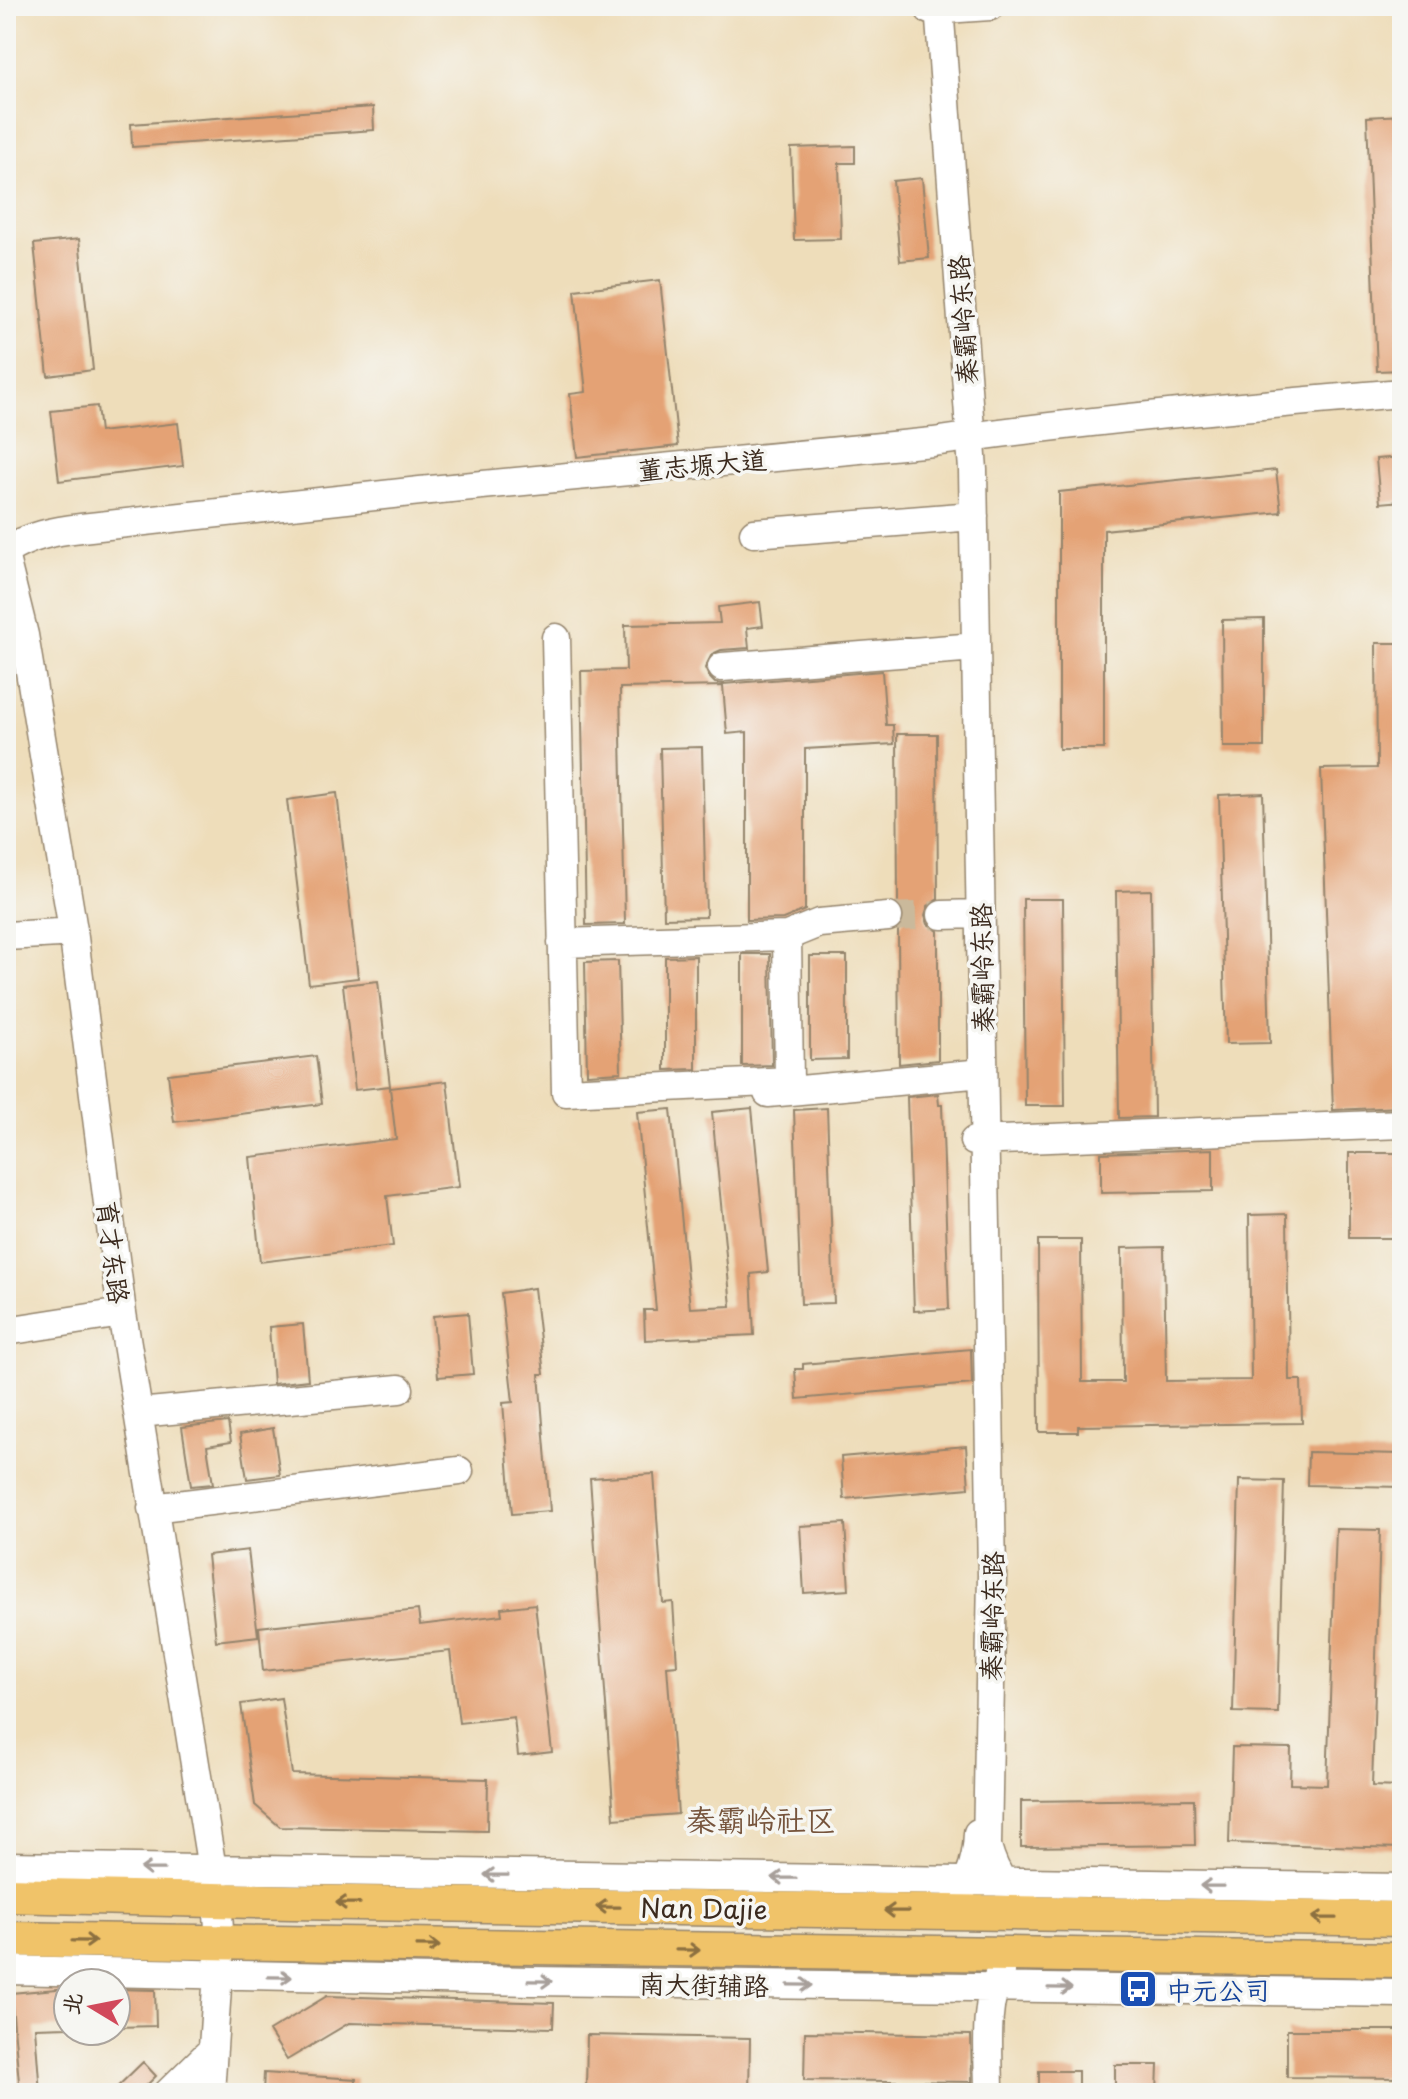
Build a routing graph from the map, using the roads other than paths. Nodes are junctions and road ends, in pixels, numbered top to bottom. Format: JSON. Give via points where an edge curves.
{"nodes":[{"id":1,"x":990,"y":6,"type":"edge"},
{"id":2,"x":934,"y":8,"type":"edge"},
{"id":3,"x":1402,"y":382,"type":"edge"},
{"id":4,"x":1402,"y":393,"type":"edge"},
{"id":5,"x":965,"y":431,"type":"junction"},
{"id":6,"x":969,"y":516,"type":"junction"},
{"id":7,"x":754,"y":533,"type":"dead end"},
{"id":8,"x":6,"y":537,"type":"edge"},
{"id":9,"x":6,"y":551,"type":"edge"},
{"id":10,"x":6,"y":562,"type":"edge"},
{"id":11,"x":6,"y":614,"type":"edge"},
{"id":12,"x":556,"y":638,"type":"dead end"},
{"id":13,"x":971,"y":648,"type":"junction"},
{"id":14,"x":722,"y":667,"type":"dead end"},
{"id":15,"x":975,"y":914,"type":"junction"},
{"id":16,"x":942,"y":915,"type":"tunnel mouth"},
{"id":17,"x":888,"y":917,"type":"tunnel mouth"},
{"id":18,"x":59,"y":933,"type":"junction"},
{"id":19,"x":6,"y":936,"type":"edge"},
{"id":20,"x":787,"y":936,"type":"junction"},
{"id":21,"x":562,"y":943,"type":"junction"},
{"id":22,"x":978,"y":1074,"type":"junction"},
{"id":23,"x":627,"y":1106,"type":"dead end"},
{"id":24,"x":1402,"y":1124,"type":"edge"},
{"id":25,"x":979,"y":1141,"type":"junction"},
{"id":26,"x":109,"y":1315,"type":"junction"},
{"id":27,"x":6,"y":1331,"type":"edge"},
{"id":28,"x":399,"y":1389,"type":"dead end"},
{"id":29,"x":138,"y":1413,"type":"junction"},
{"id":30,"x":459,"y":1471,"type":"dead end"},
{"id":31,"x":152,"y":1508,"type":"junction"},
{"id":32,"x":6,"y":1866,"type":"edge"},
{"id":33,"x":969,"y":1881,"type":"junction"},
{"id":34,"x":1002,"y":1882,"type":"junction"},
{"id":35,"x":206,"y":1885,"type":"junction"},
{"id":36,"x":1402,"y":1888,"type":"edge"},
{"id":37,"x":6,"y":1895,"type":"edge"},
{"id":38,"x":947,"y":1912,"type":"junction"},
{"id":39,"x":1034,"y":1913,"type":"junction"},
{"id":40,"x":1402,"y":1919,"type":"edge"},
{"id":41,"x":6,"y":1939,"type":"edge"},
{"id":42,"x":951,"y":1955,"type":"junction"},
{"id":43,"x":1024,"y":1956,"type":"junction"},
{"id":44,"x":210,"y":1959,"type":"junction"},
{"id":45,"x":1402,"y":1960,"type":"edge"},
{"id":46,"x":6,"y":1970,"type":"edge"},
{"id":47,"x":986,"y":1987,"type":"junction"},
{"id":48,"x":1402,"y":1993,"type":"edge"},
{"id":49,"x":213,"y":2049,"type":"junction"},
{"id":50,"x":192,"y":2081,"type":"edge"},
{"id":51,"x":168,"y":2093,"type":"edge"},
{"id":52,"x":210,"y":2093,"type":"edge"},
{"id":53,"x":980,"y":2093,"type":"edge"},
{"id":54,"x":989,"y":2093,"type":"edge"}],
"edges":[{"from":1,"to":2,"type":"street"},
{"from":2,"to":5,"type":"street","name":"秦霸岭东路"},
{"from":3,"to":5,"type":"street","name":"董志塬大道","via":[[1227,396]]},
{"from":4,"to":5,"type":"street","name":"董志塬大道"},
{"from":5,"to":6,"type":"street","name":"秦霸岭东路"},
{"from":5,"to":8,"type":"street","name":"董志塬大道","via":[[81,515]]},
{"from":5,"to":9,"type":"street","name":"董志塬大道","via":[[81,528],[42,534]]},
{"from":6,"to":7,"type":"street"},
{"from":6,"to":13,"type":"street","name":"秦霸岭东路"},
{"from":10,"to":29,"type":"street","name":"育才东路","via":[[24,635],[73,930]]},
{"from":11,"to":18,"type":"street","name":"育才东路"},
{"from":12,"to":21,"type":"street"},
{"from":13,"to":14,"type":"street"},
{"from":13,"to":15,"type":"street","name":"秦霸岭东路"},
{"from":15,"to":16,"type":"street"},
{"from":15,"to":22,"type":"street","name":"秦霸岭东路"},
{"from":17,"to":20,"type":"street","via":[[819,923]]},
{"from":18,"to":19,"type":"street"},
{"from":18,"to":26,"type":"street","name":"育才东路"},
{"from":20,"to":21,"type":"street"},
{"from":20,"to":21,"type":"street","via":[[789,1081],[566,1092]]},
{"from":22,"to":23,"type":"street"},
{"from":22,"to":25,"type":"street","name":"秦霸岭东路"},
{"from":24,"to":25,"type":"street"},
{"from":25,"to":33,"type":"street","name":"秦霸岭东路","via":[[982,1575],[977,1845]]},
{"from":25,"to":34,"type":"street","name":"秦霸岭东路","via":[[992,1575],[987,1846]]},
{"from":26,"to":27,"type":"street"},
{"from":26,"to":35,"type":"street","name":"育才东路"},
{"from":28,"to":29,"type":"street"},
{"from":29,"to":31,"type":"street","name":"育才东路"},
{"from":30,"to":31,"type":"street"},
{"from":31,"to":35,"type":"street","name":"育才东路"},
{"from":35,"to":32,"type":"street","one_way":true},
{"from":33,"to":34,"type":"street"},
{"from":33,"to":35,"type":"street","one_way":true},
{"from":33,"to":38,"type":"street","name":"秦霸岭东路"},
{"from":36,"to":34,"type":"street","one_way":true},
{"from":34,"to":39,"type":"street","name":"秦霸岭东路"},
{"from":35,"to":37,"type":"main road","name":"Nan Dajie"},
{"from":38,"to":35,"type":"main road","name":"Nan Dajie","one_way":true},
{"from":35,"to":44,"type":"street","name":"育才东路"},
{"from":38,"to":39,"type":"main road","name":"Nan Dajie"},
{"from":40,"to":39,"type":"main road","name":"Nan Dajie","one_way":true},
{"from":41,"to":44,"type":"main road","name":"Nan Dajie","one_way":true},
{"from":42,"to":43,"type":"main road","name":"Nan Dajie"},
{"from":44,"to":42,"type":"main road","name":"Nan Dajie","one_way":true},
{"from":42,"to":47,"type":"street"},
{"from":43,"to":45,"type":"main road","name":"Nan Dajie"},
{"from":43,"to":47,"type":"street","via":[[1009,1963]]},
{"from":44,"to":46,"type":"street","name":"南大街辅路"},
{"from":44,"to":47,"type":"street","name":"南大街辅路","one_way":true},
{"from":44,"to":49,"type":"street"},
{"from":44,"to":50,"type":"street"},
{"from":47,"to":48,"type":"street","name":"南大街辅路","one_way":true},
{"from":47,"to":53,"type":"street"},
{"from":47,"to":54,"type":"street"},
{"from":49,"to":50,"type":"street"},
{"from":49,"to":52,"type":"street"},
{"from":50,"to":51,"type":"street"}]}
